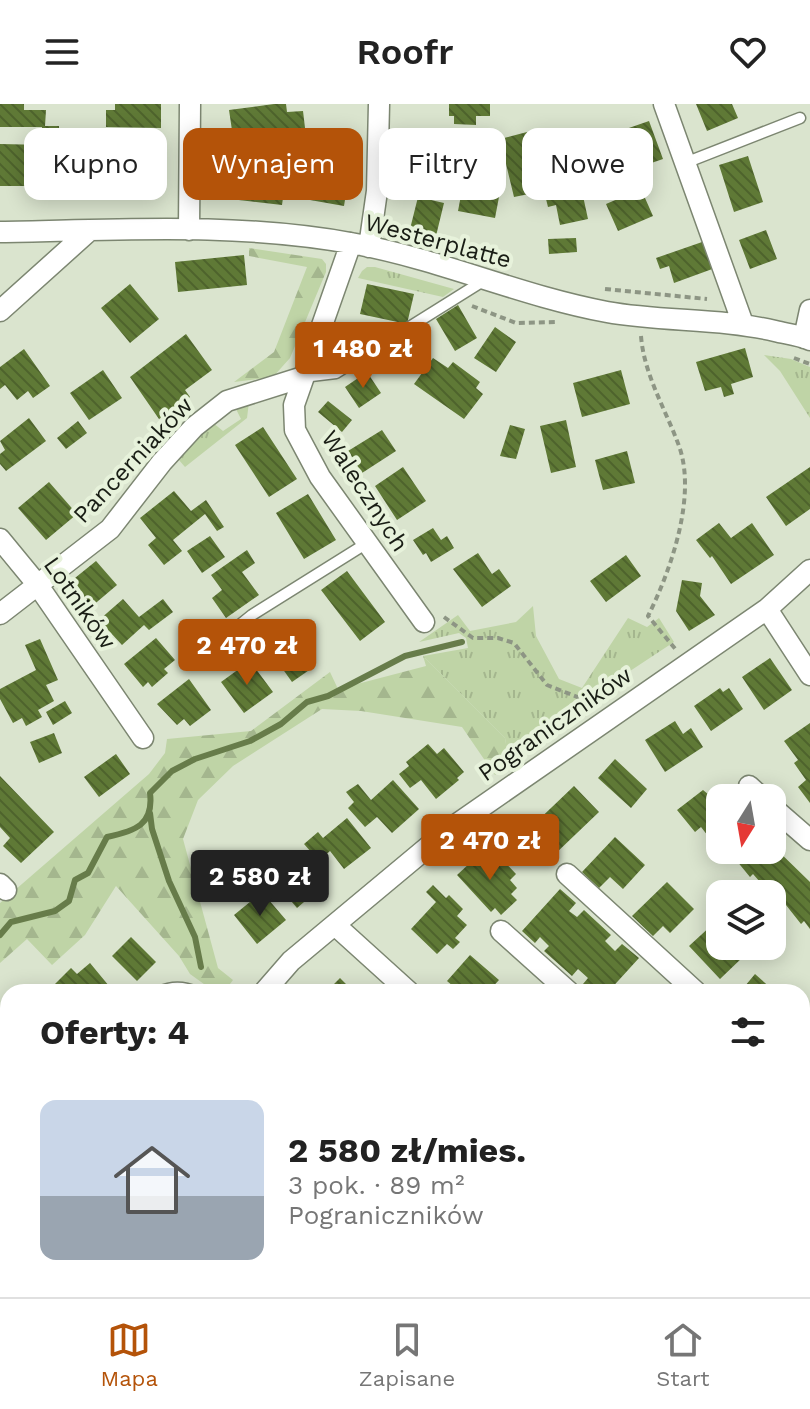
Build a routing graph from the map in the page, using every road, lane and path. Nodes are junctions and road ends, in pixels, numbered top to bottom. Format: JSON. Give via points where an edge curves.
{"nodes":[{"id":1,"x":190,"y":104,"type":"edge"},
{"id":2,"x":379,"y":104,"type":"edge"},
{"id":3,"x":664,"y":104,"type":"edge"},
{"id":4,"x":800,"y":118,"type":"dead end"},
{"id":5,"x":685,"y":163,"type":"junction"},
{"id":6,"x":90,"y":230,"type":"junction"},
{"id":7,"x":189,"y":230,"type":"junction"},
{"id":8,"x":0,"y":232,"type":"edge"},
{"id":9,"x":360,"y":245,"type":"junction"},
{"id":10,"x":484,"y":280,"type":"junction"},
{"id":11,"x":810,"y":310,"type":"edge"},
{"id":12,"x":0,"y":311,"type":"edge"},
{"id":13,"x":640,"y":318,"type":"junction"},
{"id":14,"x":743,"y":324,"type":"junction"},
{"id":15,"x":807,"y":339,"type":"edge"},
{"id":16,"x":303,"y":377,"type":"junction"},
{"id":17,"x":0,"y":539,"type":"edge"},
{"id":18,"x":367,"y":543,"type":"junction"},
{"id":19,"x":810,"y":570,"type":"edge"},
{"id":20,"x":37,"y":584,"type":"junction"},
{"id":21,"x":767,"y":609,"type":"junction"},
{"id":22,"x":0,"y":614,"type":"edge"},
{"id":23,"x":420,"y":616,"type":"joint"},
{"id":24,"x":206,"y":652,"type":"dead end"},
{"id":25,"x":687,"y":663,"type":"junction"},
{"id":26,"x":810,"y":675,"type":"edge"},
{"id":27,"x":617,"y":712,"type":"junction"},
{"id":28,"x":143,"y":738,"type":"dead end"},
{"id":29,"x":786,"y":819,"type":"edge"},
{"id":30,"x":810,"y":840,"type":"edge"},
{"id":31,"x":567,"y":874,"type":"dead end"},
{"id":32,"x":335,"y":925,"type":"junction"},
{"id":33,"x":501,"y":931,"type":"dead end"},
{"id":34,"x":271,"y":984,"type":"edge"},
{"id":35,"x":400,"y":984,"type":"edge"},
{"id":36,"x":560,"y":984,"type":"edge"},
{"id":37,"x":687,"y":984,"type":"edge"}],
"edges":[{"from":1,"to":7,"type":"street"},
{"from":2,"to":9,"type":"street","name":"Walecznych","via":[[377,191]]},
{"from":3,"to":5,"type":"street"},
{"from":4,"to":5,"type":"lane"},
{"from":5,"to":14,"type":"street"},
{"from":6,"to":7,"type":"street","name":"Westerplatte"},
{"from":6,"to":8,"type":"street","name":"Westerplatte"},
{"from":6,"to":12,"type":"street"},
{"from":7,"to":9,"type":"street","name":"Westerplatte","via":[[271,233]]},
{"from":9,"to":10,"type":"street","name":"Westerplatte","via":[[425,259]]},
{"from":9,"to":16,"type":"street","name":"Walecznych"},
{"from":10,"to":13,"type":"street","name":"Westerplatte"},
{"from":10,"to":16,"type":"lane","name":"Pancerniaków","via":[[336,373]]},
{"from":11,"to":15,"type":"street"},
{"from":13,"to":14,"type":"street","name":"Westerplatte"},
{"from":13,"to":25,"type":"path","via":[[642,349],[686,476],[674,546],[648,616]]},
{"from":14,"to":15,"type":"street","name":"Westerplatte"},
{"from":16,"to":18,"type":"street","name":"Walecznych","via":[[294,405],[295,430],[320,477]]},
{"from":16,"to":20,"type":"street","name":"Pancerniaków","via":[[227,401],[162,462],[110,529]]},
{"from":17,"to":20,"type":"street","name":"Lotników"},
{"from":18,"to":23,"type":"street","name":"Walecznych"},
{"from":18,"to":24,"type":"lane","via":[[252,615]]},
{"from":19,"to":21,"type":"street","name":"Pograniczników"},
{"from":20,"to":22,"type":"street","name":"Pancerniaków"},
{"from":20,"to":28,"type":"street","name":"Lotników"},
{"from":21,"to":25,"type":"street","name":"Pograniczników"},
{"from":21,"to":26,"type":"street"},
{"from":23,"to":27,"type":"path","via":[[431,609],[473,638],[514,643],[547,685]]},
{"from":25,"to":27,"type":"street","name":"Pograniczników"},
{"from":27,"to":32,"type":"street","name":"Pograniczników","via":[[447,831]]},
{"from":29,"to":30,"type":"street"},
{"from":31,"to":37,"type":"street"},
{"from":32,"to":34,"type":"street","name":"Pograniczników"},
{"from":32,"to":35,"type":"street"},
{"from":33,"to":36,"type":"street"}]}
